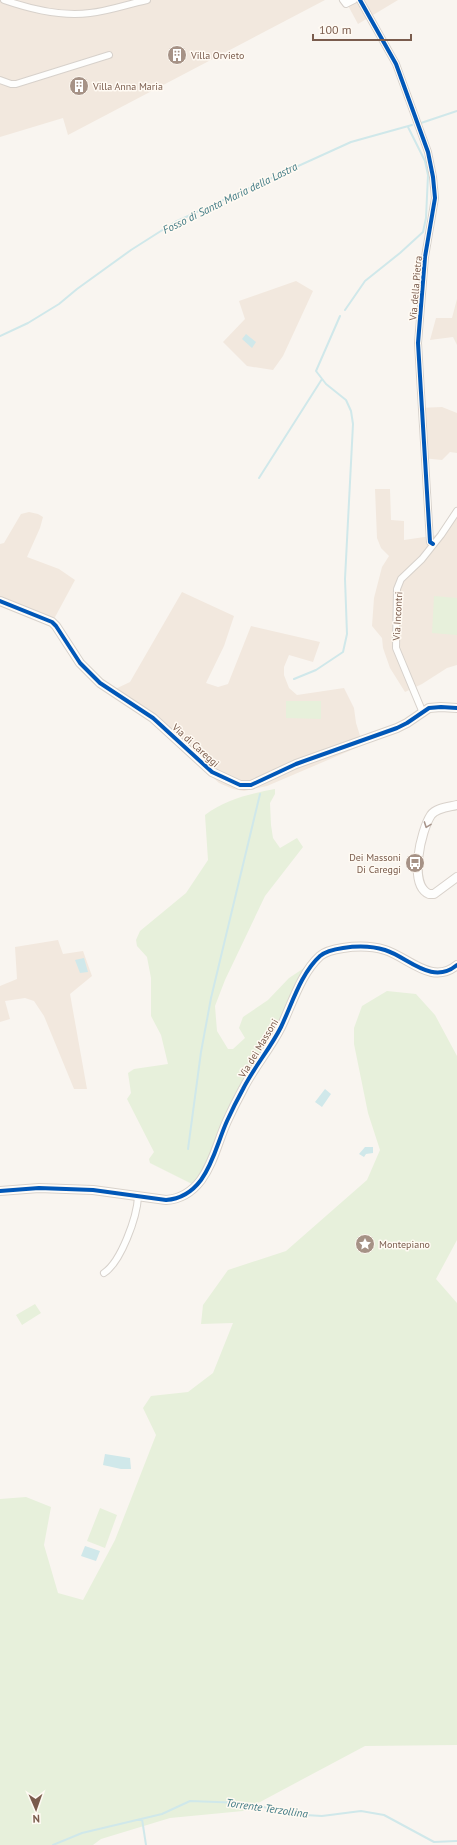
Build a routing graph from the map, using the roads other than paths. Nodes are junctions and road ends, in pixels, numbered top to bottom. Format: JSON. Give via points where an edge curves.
{"nodes":[{"id":1,"x":4,"y":0,"type":"edge"},
{"id":2,"x":147,"y":0,"type":"edge"},
{"id":3,"x":343,"y":0,"type":"edge"},
{"id":4,"x":354,"y":0,"type":"edge"},
{"id":5,"x":360,"y":0,"type":"edge"},
{"id":6,"x":109,"y":55,"type":"dead end"},
{"id":7,"x":0,"y":80,"type":"edge"},
{"id":8,"x":457,"y":511,"type":"edge"},
{"id":9,"x":433,"y":544,"type":"junction"},
{"id":10,"x":0,"y":601,"type":"edge"},
{"id":11,"x":457,"y":708,"type":"edge"},
{"id":12,"x":423,"y":713,"type":"junction"},
{"id":13,"x":457,"y":805,"type":"edge"},
{"id":14,"x":457,"y":877,"type":"edge"},
{"id":15,"x":457,"y":965,"type":"edge"},
{"id":16,"x":0,"y":1191,"type":"edge"},
{"id":17,"x":138,"y":1197,"type":"junction"},
{"id":18,"x":104,"y":1273,"type":"dead end"}],
"edges":[{"from":1,"to":2,"type":"street","via":[[45,11],[76,14],[107,10]]},
{"from":3,"to":4,"type":"street","via":[[346,4]]},
{"from":5,"to":9,"type":"street","name":"Via della Pietra","via":[[396,64],[428,152],[433,177],[435,198],[425,257],[418,343],[430,542]]},
{"from":6,"to":7,"type":"street","via":[[16,84]]},
{"from":8,"to":9,"type":"street","name":"Via Incontri"},
{"from":9,"to":12,"type":"street","name":"Via Incontri","via":[[422,559],[401,579],[397,589],[396,648]]},
{"from":10,"to":12,"type":"street","name":"Via di Careggi","via":[[52,622],[80,663],[100,683],[165,727],[212,772],[240,785],[251,785],[296,764],[397,728]]},
{"from":11,"to":12,"type":"street","name":"Via di Careggi","via":[[429,708]]},
{"from":13,"to":14,"type":"street","one_way":true,"via":[[436,811],[432,815],[416,868],[423,890],[429,894],[434,894]]},
{"from":15,"to":17,"type":"street","name":"Via dei Massoni","via":[[444,972],[427,971],[386,950],[368,947],[342,948],[321,955],[311,968],[278,1033],[247,1080],[202,1179],[192,1190],[178,1199]]},
{"from":16,"to":17,"type":"street","name":"Via dei Massoni","via":[[39,1188],[93,1190]]},
{"from":17,"to":18,"type":"street","via":[[138,1207],[131,1228],[112,1268]]}]}
